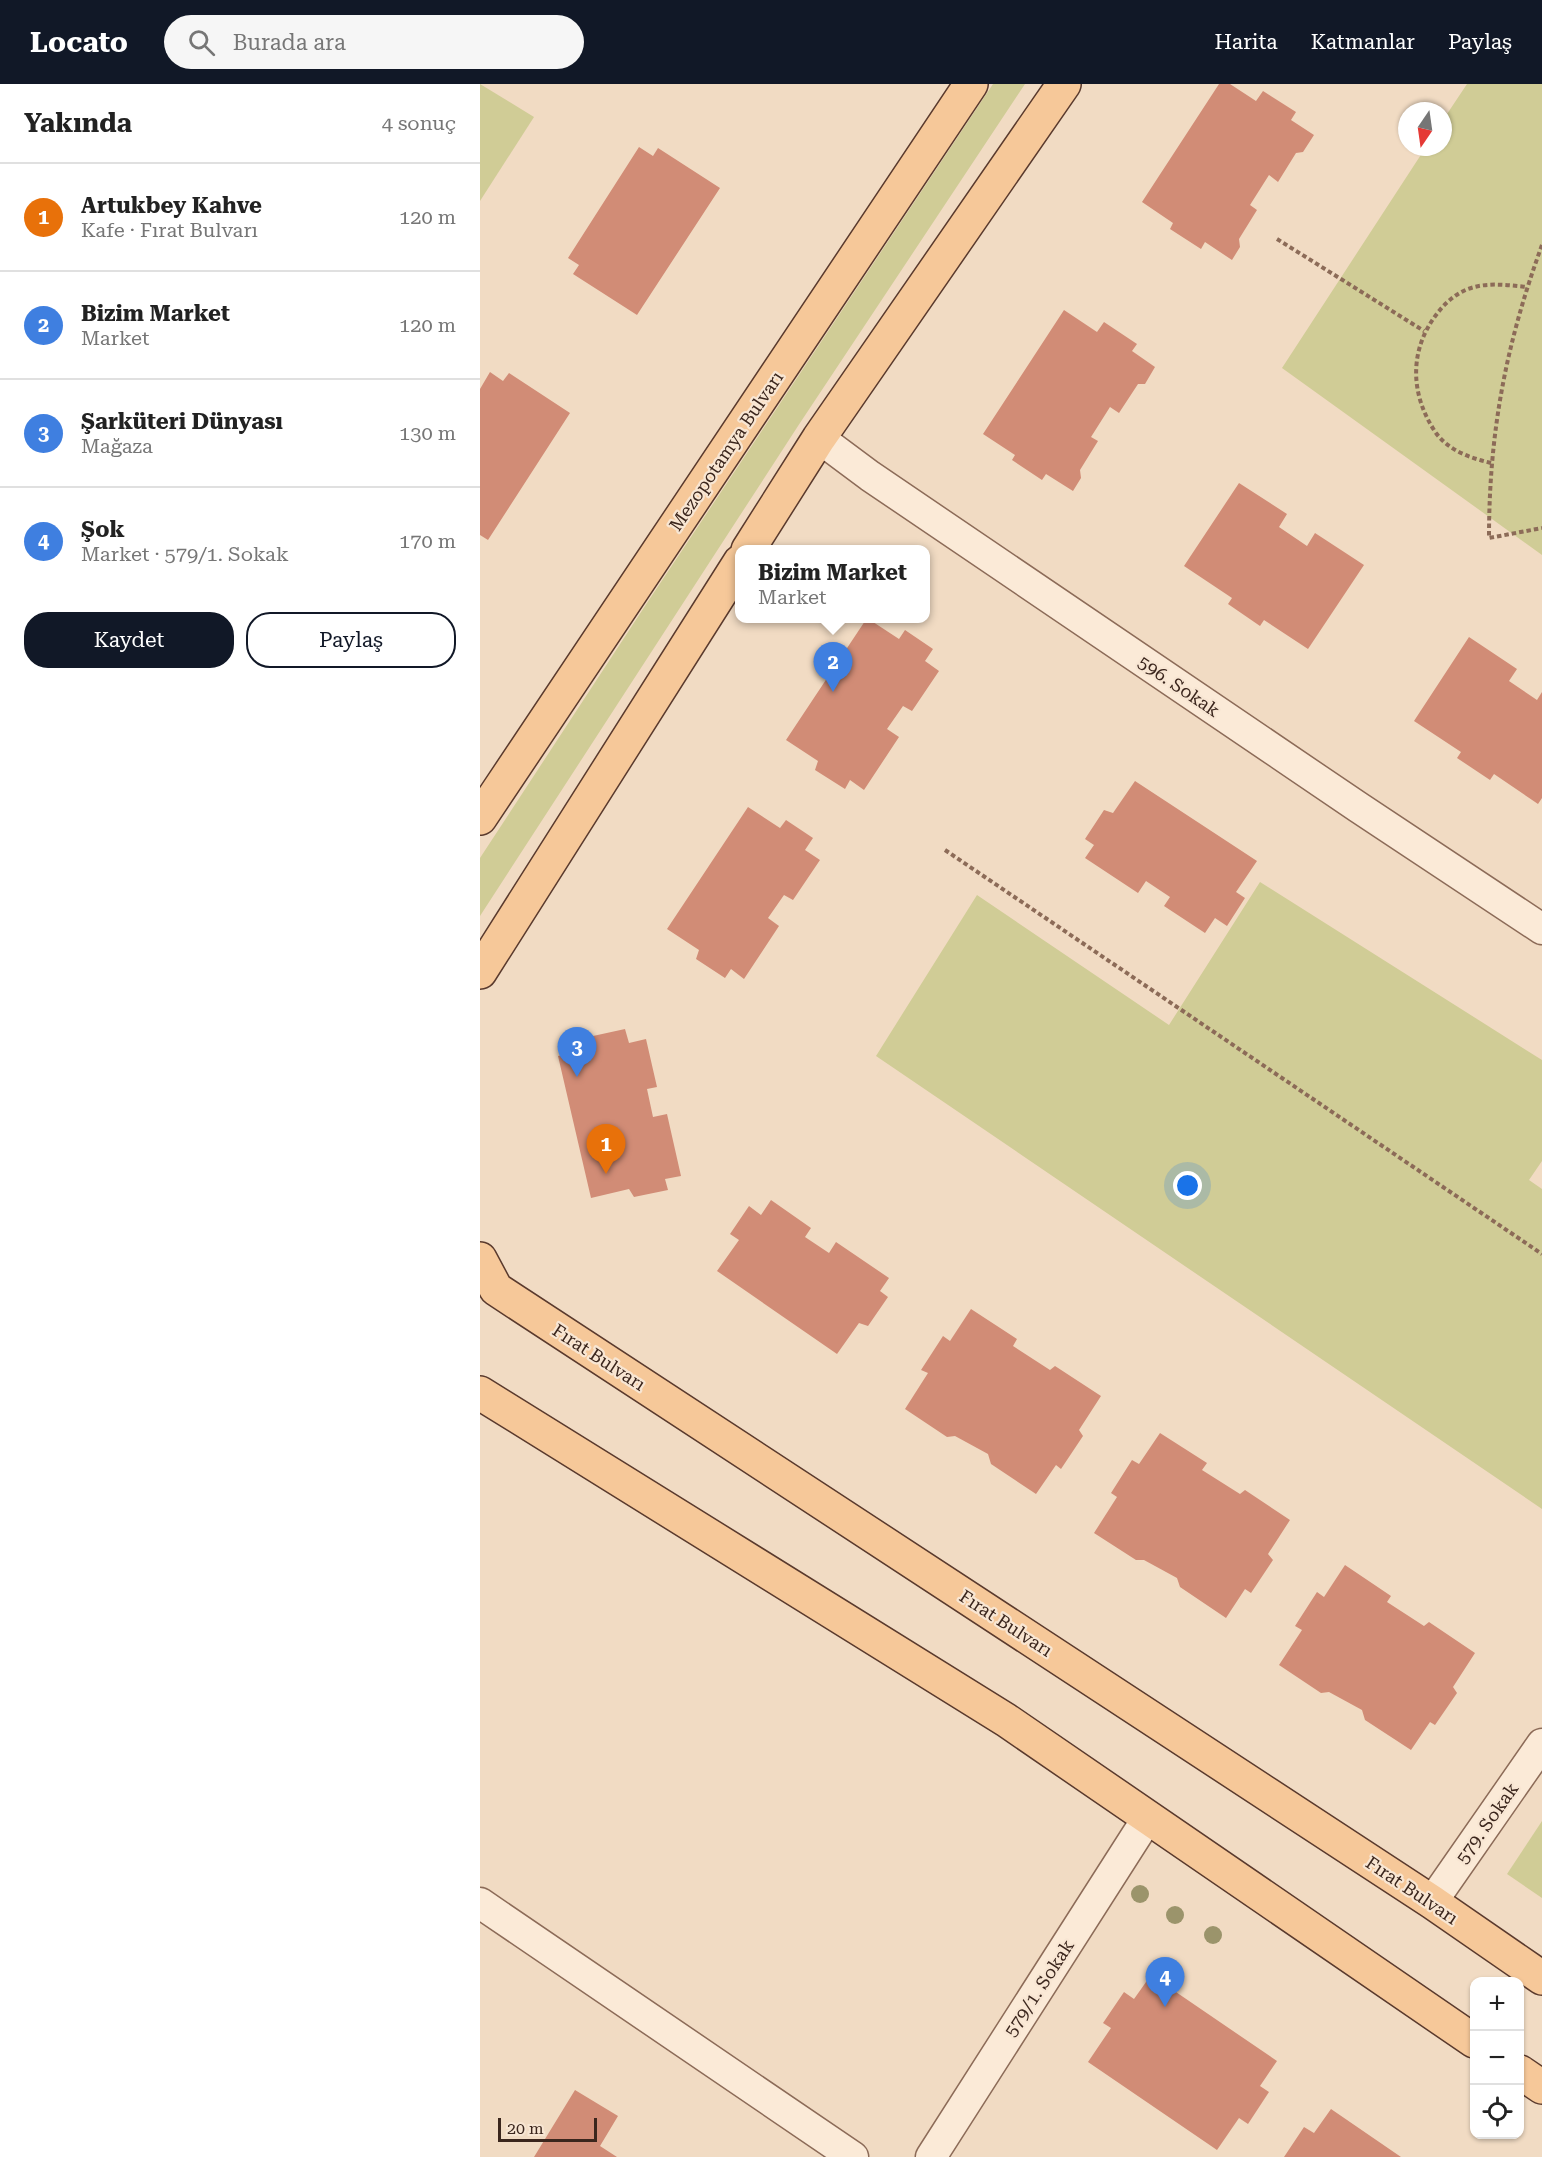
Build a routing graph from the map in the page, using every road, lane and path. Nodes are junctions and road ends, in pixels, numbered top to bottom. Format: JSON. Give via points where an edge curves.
{"nodes":[{"id":1,"x":971,"y":84,"type":"edge"},
{"id":2,"x":1064,"y":84,"type":"edge"},
{"id":3,"x":1277,"y":239,"type":"dead end"},
{"id":4,"x":1542,"y":245,"type":"edge"},
{"id":5,"x":1527,"y":287,"type":"junction"},
{"id":6,"x":1424,"y":331,"type":"junction"},
{"id":7,"x":819,"y":438,"type":"junction"},
{"id":8,"x":1491,"y":464,"type":"junction"},
{"id":9,"x":1542,"y":528,"type":"edge"},
{"id":10,"x":751,"y":545,"type":"edge"},
{"id":11,"x":735,"y":570,"type":"edge"},
{"id":12,"x":480,"y":818,"type":"edge"},
{"id":13,"x":945,"y":850,"type":"dead end"},
{"id":14,"x":1542,"y":928,"type":"edge"},
{"id":15,"x":480,"y":972,"type":"edge"},
{"id":16,"x":1542,"y":1254,"type":"edge"},
{"id":17,"x":480,"y":1259,"type":"edge"},
{"id":18,"x":480,"y":1393,"type":"edge"},
{"id":19,"x":1542,"y":1744,"type":"edge"},
{"id":20,"x":1147,"y":1819,"type":"junction"},
{"id":21,"x":1432,"y":1902,"type":"junction"},
{"id":22,"x":480,"y":1903,"type":"edge"},
{"id":23,"x":1542,"y":1978,"type":"edge"},
{"id":24,"x":1470,"y":2038,"type":"edge"},
{"id":25,"x":1524,"y":2075,"type":"edge"},
{"id":26,"x":1542,"y":2087,"type":"edge"},
{"id":27,"x":853,"y":2157,"type":"edge"},
{"id":28,"x":931,"y":2157,"type":"edge"}],
"edges":[{"from":1,"to":12,"type":"main road","name":"Mezopotamya Bulvarı"},
{"from":2,"to":7,"type":"main road"},
{"from":3,"to":6,"type":"path"},
{"from":4,"to":5,"type":"path"},
{"from":5,"to":6,"type":"path","via":[[1496,284],[1467,290],[1444,304]]},
{"from":5,"to":8,"type":"path","via":[[1498,400]]},
{"from":6,"to":8,"type":"path","via":[[1415,358],[1417,394],[1437,434],[1462,455]]},
{"from":7,"to":10,"type":"main road"},
{"from":7,"to":14,"type":"street","name":"596. Sokak"},
{"from":8,"to":9,"type":"path","via":[[1489,538]]},
{"from":11,"to":15,"type":"main road"},
{"from":13,"to":16,"type":"path"},
{"from":17,"to":21,"type":"main road","name":"Fırat Bulvarı","via":[[496,1289]]},
{"from":18,"to":20,"type":"main road","via":[[1006,1720]]},
{"from":19,"to":21,"type":"street","name":"579. Sokak"},
{"from":20,"to":24,"type":"main road"},
{"from":20,"to":28,"type":"street","name":"579/1. Sokak"},
{"from":21,"to":23,"type":"main road","name":"Fırat Bulvarı"},
{"from":22,"to":27,"type":"street"},
{"from":25,"to":26,"type":"main road"}]}
